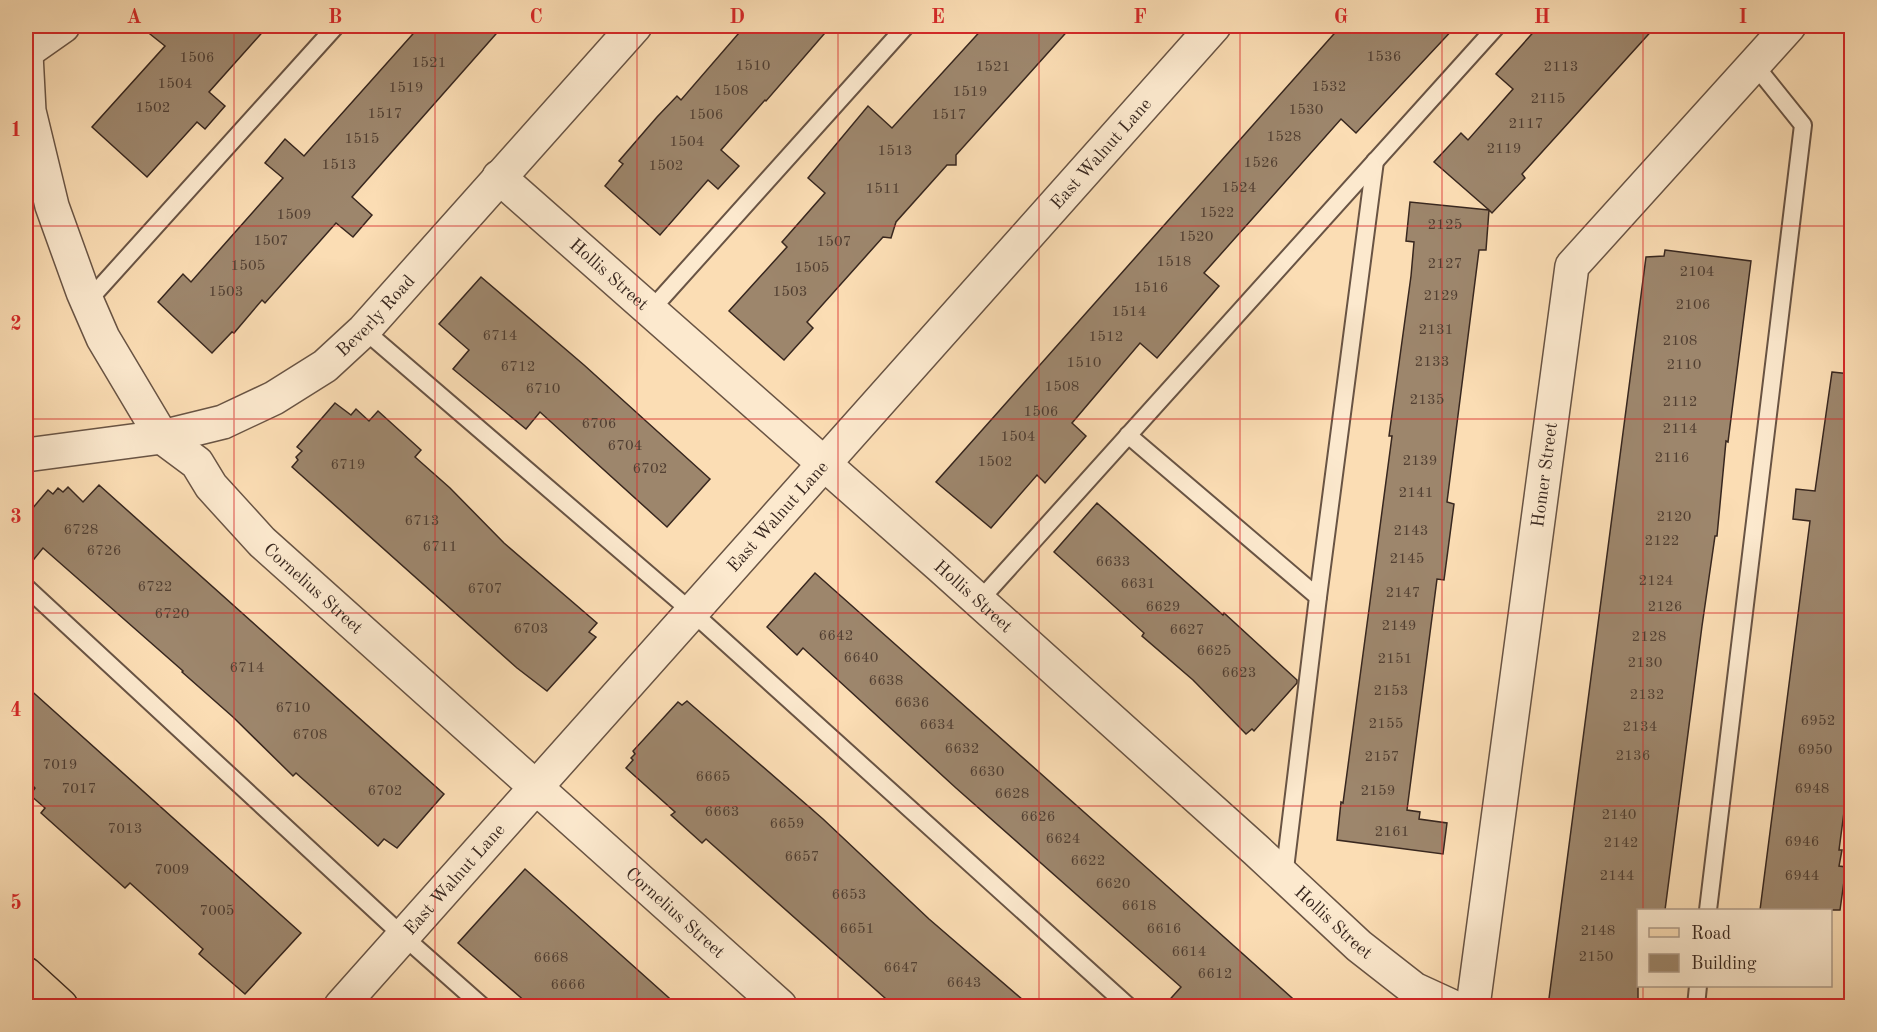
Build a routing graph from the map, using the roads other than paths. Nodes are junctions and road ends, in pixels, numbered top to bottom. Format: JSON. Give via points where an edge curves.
{"nodes":[{"id":1,"x":63,"y":26,"type":"edge"},
{"id":2,"x":336,"y":26,"type":"edge"},
{"id":3,"x":635,"y":26,"type":"edge"},
{"id":4,"x":906,"y":26,"type":"edge"},
{"id":5,"x":1214,"y":26,"type":"edge"},
{"id":6,"x":1497,"y":26,"type":"edge"},
{"id":7,"x":1789,"y":26,"type":"edge"},
{"id":8,"x":26,"y":53,"type":"edge"},
{"id":9,"x":1754,"y":64,"type":"junction"},
{"id":10,"x":1375,"y":161,"type":"junction"},
{"id":11,"x":500,"y":177,"type":"junction"},
{"id":12,"x":87,"y":302,"type":"junction"},
{"id":13,"x":650,"y":311,"type":"junction"},
{"id":14,"x":364,"y":330,"type":"junction"},
{"id":15,"x":1128,"y":435,"type":"junction"},
{"id":16,"x":162,"y":437,"type":"junction"},
{"id":17,"x":26,"y":455,"type":"edge"},
{"id":18,"x":824,"y":465,"type":"junction"},
{"id":19,"x":26,"y":587,"type":"edge"},
{"id":20,"x":1318,"y":597,"type":"junction"},
{"id":21,"x":979,"y":601,"type":"junction"},
{"id":22,"x":692,"y":612,"type":"junction"},
{"id":23,"x":536,"y":788,"type":"junction"},
{"id":24,"x":1284,"y":877,"type":"junction"},
{"id":25,"x":1708,"y":909,"type":"edge"},
{"id":26,"x":403,"y":936,"type":"junction"},
{"id":27,"x":26,"y":975,"type":"edge"},
{"id":28,"x":1698,"y":987,"type":"edge"},
{"id":29,"x":61,"y":1006,"type":"edge"},
{"id":30,"x":341,"y":1006,"type":"edge"},
{"id":31,"x":482,"y":1006,"type":"edge"},
{"id":32,"x":780,"y":1006,"type":"edge"},
{"id":33,"x":1128,"y":1006,"type":"edge"},
{"id":34,"x":1452,"y":1006,"type":"edge"},
{"id":35,"x":1473,"y":1006,"type":"edge"},
{"id":36,"x":1696,"y":1006,"type":"edge"}],
"edges":[{"from":1,"to":8,"type":"street"},
{"from":2,"to":12,"type":"lane"},
{"from":3,"to":11,"type":"street","name":"Beverly Road"},
{"from":4,"to":13,"type":"lane"},
{"from":5,"to":18,"type":"street","name":"East Walnut Lane"},
{"from":6,"to":10,"type":"lane"},
{"from":7,"to":9,"type":"street","name":"Homer Street"},
{"from":8,"to":12,"type":"street","name":"Cornelius Street","via":[[29,111],[52,206]]},
{"from":9,"to":25,"type":"lane","via":[[1803,125]]},
{"from":9,"to":35,"type":"street","name":"Homer Street","via":[[1572,267]]},
{"from":10,"to":15,"type":"lane"},
{"from":10,"to":20,"type":"lane"},
{"from":11,"to":13,"type":"street","name":"Hollis Street"},
{"from":11,"to":14,"type":"street","name":"Beverly Road"},
{"from":12,"to":16,"type":"street","name":"Cornelius Street","via":[[103,338]]},
{"from":13,"to":18,"type":"street","name":"Hollis Street"},
{"from":14,"to":16,"type":"street","name":"Beverly Road","via":[[325,366],[274,398],[223,422]]},
{"from":14,"to":22,"type":"lane"},
{"from":15,"to":20,"type":"lane"},
{"from":15,"to":21,"type":"lane"},
{"from":16,"to":17,"type":"street","name":"Beverly Road"},
{"from":16,"to":23,"type":"street","name":"Cornelius Street","via":[[197,463],[211,486],[262,542]]},
{"from":18,"to":21,"type":"street","name":"Hollis Street"},
{"from":18,"to":22,"type":"street","name":"East Walnut Lane"},
{"from":19,"to":26,"type":"lane"},
{"from":20,"to":24,"type":"lane"},
{"from":21,"to":24,"type":"street","name":"Hollis Street"},
{"from":22,"to":23,"type":"street","name":"East Walnut Lane"},
{"from":22,"to":33,"type":"lane"},
{"from":23,"to":26,"type":"street","name":"East Walnut Lane"},
{"from":23,"to":32,"type":"street","name":"Cornelius Street"},
{"from":24,"to":34,"type":"street","name":"Hollis Street","via":[[1414,990]]},
{"from":26,"to":30,"type":"street","name":"East Walnut Lane"},
{"from":26,"to":31,"type":"lane"},
{"from":27,"to":29,"type":"main road"},
{"from":28,"to":36,"type":"lane"}]}
